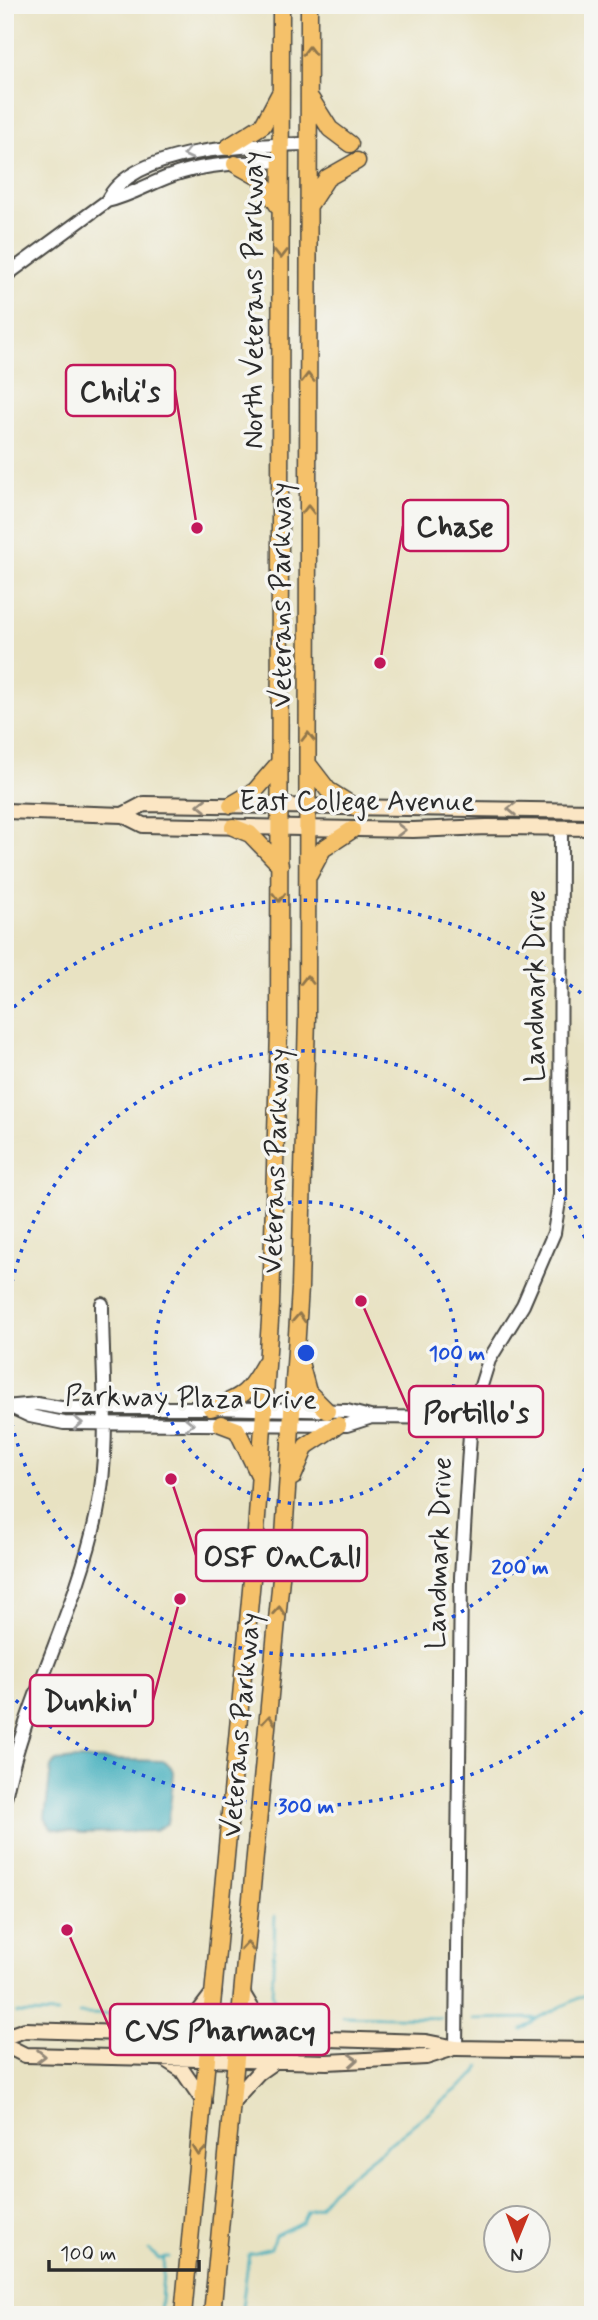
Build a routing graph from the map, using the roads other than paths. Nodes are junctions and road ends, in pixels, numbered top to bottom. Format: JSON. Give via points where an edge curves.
{"nodes":[{"id":1,"x":281,"y":5,"type":"edge"},
{"id":2,"x":309,"y":5,"type":"edge"},
{"id":3,"x":280,"y":93,"type":"junction"},
{"id":4,"x":309,"y":96,"type":"junction"},
{"id":5,"x":309,"y":144,"type":"junction"},
{"id":6,"x":350,"y":144,"type":"dead end"},
{"id":7,"x":281,"y":145,"type":"junction"},
{"id":8,"x":228,"y":147,"type":"junction"},
{"id":9,"x":357,"y":161,"type":"dead end"},
{"id":10,"x":280,"y":162,"type":"junction"},
{"id":11,"x":234,"y":164,"type":"junction"},
{"id":12,"x":107,"y":201,"type":"junction"},
{"id":13,"x":309,"y":206,"type":"junction"},
{"id":14,"x":281,"y":210,"type":"junction"},
{"id":15,"x":5,"y":276,"type":"edge"},
{"id":16,"x":279,"y":763,"type":"junction"},
{"id":17,"x":308,"y":764,"type":"junction"},
{"id":18,"x":231,"y":805,"type":"junction"},
{"id":19,"x":279,"y":805,"type":"junction"},
{"id":20,"x":308,"y":806,"type":"junction"},
{"id":21,"x":355,"y":807,"type":"junction"},
{"id":22,"x":5,"y":811,"type":"edge"},
{"id":23,"x":593,"y":811,"type":"edge"},
{"id":24,"x":123,"y":815,"type":"junction"},
{"id":25,"x":233,"y":827,"type":"junction"},
{"id":26,"x":279,"y":828,"type":"junction"},
{"id":27,"x":561,"y":828,"type":"junction"},
{"id":28,"x":593,"y":828,"type":"edge"},
{"id":29,"x":308,"y":829,"type":"junction"},
{"id":30,"x":352,"y":830,"type":"junction"},
{"id":31,"x":280,"y":865,"type":"junction"},
{"id":32,"x":308,"y":877,"type":"junction"},
{"id":33,"x":102,"y":1304,"type":"dead end"},
{"id":34,"x":297,"y":1352,"type":"junction"},
{"id":35,"x":268,"y":1358,"type":"junction"},
{"id":36,"x":102,"y":1406,"type":"junction"},
{"id":37,"x":9,"y":1408,"type":"edge"},
{"id":38,"x":211,"y":1408,"type":"junction"},
{"id":39,"x":327,"y":1411,"type":"junction"},
{"id":40,"x":265,"y":1417,"type":"junction"},
{"id":41,"x":370,"y":1417,"type":"junction"},
{"id":42,"x":293,"y":1418,"type":"junction"},
{"id":43,"x":471,"y":1418,"type":"junction"},
{"id":44,"x":103,"y":1423,"type":"junction"},
{"id":45,"x":221,"y":1424,"type":"junction"},
{"id":46,"x":338,"y":1425,"type":"junction"},
{"id":47,"x":261,"y":1479,"type":"junction"},
{"id":48,"x":289,"y":1485,"type":"junction"},
{"id":49,"x":5,"y":1798,"type":"edge"},
{"id":50,"x":214,"y":1992,"type":"junction"},
{"id":51,"x":243,"y":1994,"type":"junction"},
{"id":52,"x":163,"y":2035,"type":"junction"},
{"id":53,"x":5,"y":2037,"type":"edge"},
{"id":54,"x":209,"y":2037,"type":"junction"},
{"id":55,"x":238,"y":2039,"type":"junction"},
{"id":56,"x":283,"y":2040,"type":"junction"},
{"id":57,"x":5,"y":2045,"type":"edge"},
{"id":58,"x":456,"y":2048,"type":"junction"},
{"id":59,"x":593,"y":2050,"type":"edge"},
{"id":60,"x":162,"y":2057,"type":"junction"},
{"id":61,"x":208,"y":2059,"type":"junction"},
{"id":62,"x":236,"y":2061,"type":"junction"},
{"id":63,"x":275,"y":2061,"type":"junction"},
{"id":64,"x":204,"y":2102,"type":"junction"},
{"id":65,"x":232,"y":2102,"type":"junction"},
{"id":66,"x":183,"y":2315,"type":"edge"},
{"id":67,"x":212,"y":2315,"type":"edge"}],
"edges":[{"from":1,"to":3,"type":"highway","name":"North Veterans Parkway"},
{"from":4,"to":2,"type":"highway","name":"Veterans Parkway","one_way":true},
{"from":3,"to":7,"type":"highway","name":"North Veterans Parkway"},
{"from":3,"to":8,"type":"highway","via":[[263,125]]},
{"from":4,"to":5,"type":"highway","name":"Veterans Parkway"},
{"from":4,"to":6,"type":"highway","via":[[330,130]]},
{"from":5,"to":7,"type":"street"},
{"from":5,"to":13,"type":"highway","name":"Veterans Parkway"},
{"from":7,"to":8,"type":"street"},
{"from":7,"to":10,"type":"highway","name":"North Veterans Parkway"},
{"from":8,"to":12,"type":"street","one_way":true,"via":[[178,156],[141,172],[113,188]]},
{"from":9,"to":13,"type":"highway","via":[[327,178]]},
{"from":10,"to":11,"type":"street"},
{"from":10,"to":14,"type":"highway","name":"North Veterans Parkway"},
{"from":11,"to":12,"type":"street","via":[[181,172]]},
{"from":11,"to":14,"type":"highway","via":[[260,178]]},
{"from":12,"to":15,"type":"street"},
{"from":17,"to":13,"type":"highway","name":"Veterans Parkway","one_way":true},
{"from":14,"to":16,"type":"highway","name":"North Veterans Parkway","one_way":true},
{"from":16,"to":18,"type":"highway","via":[[255,792]]},
{"from":16,"to":19,"type":"highway","name":"North Veterans Parkway"},
{"from":17,"to":20,"type":"highway","name":"Veterans Parkway"},
{"from":17,"to":21,"type":"highway","via":[[328,790]]},
{"from":18,"to":19,"type":"main road","name":"East College Avenue"},
{"from":18,"to":24,"type":"main road","name":"East College Avenue","one_way":true,"via":[[144,804]]},
{"from":19,"to":20,"type":"main road","name":"East College Avenue"},
{"from":19,"to":26,"type":"highway","name":"Veterans Parkway"},
{"from":20,"to":21,"type":"main road","name":"East College Avenue"},
{"from":20,"to":29,"type":"highway","name":"Veterans Parkway"},
{"from":23,"to":21,"type":"main road","name":"East College Avenue","one_way":true},
{"from":22,"to":24,"type":"main road","name":"East College Avenue"},
{"from":24,"to":25,"type":"main road","name":"East College Avenue","via":[[143,825]]},
{"from":25,"to":26,"type":"main road","name":"East College Avenue"},
{"from":25,"to":31,"type":"highway","via":[[250,834]]},
{"from":26,"to":29,"type":"main road","name":"East College Avenue"},
{"from":26,"to":31,"type":"highway","name":"Veterans Parkway"},
{"from":27,"to":28,"type":"main road","name":"East College Avenue"},
{"from":30,"to":27,"type":"main road","name":"East College Avenue","one_way":true},
{"from":27,"to":43,"type":"street","name":"Landmark Drive","via":[[560,1195],[554,1233],[523,1305],[489,1360]]},
{"from":29,"to":30,"type":"main road","name":"East College Avenue"},
{"from":29,"to":32,"type":"highway","name":"Veterans Parkway"},
{"from":30,"to":32,"type":"highway","via":[[323,849]]},
{"from":31,"to":35,"type":"highway","name":"Veterans Parkway","one_way":true,"via":[[278,1101]]},
{"from":34,"to":32,"type":"highway","name":"Veterans Parkway","one_way":true},
{"from":33,"to":36,"type":"street"},
{"from":34,"to":39,"type":"highway","via":[[308,1392]]},
{"from":34,"to":42,"type":"highway","name":"Veterans Parkway"},
{"from":35,"to":38,"type":"highway","via":[[250,1390]]},
{"from":35,"to":40,"type":"highway","name":"Veterans Parkway"},
{"from":36,"to":37,"type":"street","name":"Parkway Plaza Drive"},
{"from":36,"to":38,"type":"street","name":"Parkway Plaza Drive"},
{"from":36,"to":44,"type":"street"},
{"from":37,"to":44,"type":"street","name":"Parkway Plaza Drive","one_way":true,"via":[[64,1423]]},
{"from":38,"to":40,"type":"street","name":"Parkway Plaza Drive"},
{"from":39,"to":41,"type":"street","name":"Parkway Plaza Drive"},
{"from":39,"to":42,"type":"street","name":"Parkway Plaza Drive"},
{"from":40,"to":42,"type":"street","name":"Parkway Plaza Drive"},
{"from":40,"to":45,"type":"street","name":"Parkway Plaza Drive"},
{"from":40,"to":47,"type":"highway","name":"Veterans Parkway"},
{"from":41,"to":43,"type":"street","name":"Parkway Plaza Drive"},
{"from":41,"to":46,"type":"street","name":"Parkway Plaza Drive"},
{"from":42,"to":46,"type":"street","name":"Parkway Plaza Drive"},
{"from":42,"to":48,"type":"highway","name":"Veterans Parkway"},
{"from":43,"to":58,"type":"street","name":"Landmark Drive","via":[[461,1577]]},
{"from":44,"to":45,"type":"street","name":"Parkway Plaza Drive","one_way":true},
{"from":44,"to":49,"type":"street","via":[[93,1530]]},
{"from":45,"to":47,"type":"highway","via":[[237,1430]]},
{"from":46,"to":48,"type":"highway","via":[[306,1447]]},
{"from":47,"to":50,"type":"highway","name":"Veterans Parkway"},
{"from":51,"to":48,"type":"highway","name":"Veterans Parkway","one_way":true},
{"from":50,"to":52,"type":"main road","via":[[192,2021]]},
{"from":50,"to":54,"type":"highway","name":"Veterans Parkway"},
{"from":51,"to":55,"type":"highway","name":"Veterans Parkway"},
{"from":51,"to":56,"type":"main road","via":[[262,2026]]},
{"from":52,"to":53,"type":"main road","via":[[25,2030]]},
{"from":52,"to":54,"type":"main road"},
{"from":54,"to":55,"type":"main road"},
{"from":54,"to":61,"type":"highway","name":"Veterans Parkway"},
{"from":55,"to":56,"type":"main road"},
{"from":55,"to":62,"type":"highway","name":"Veterans Parkway"},
{"from":56,"to":58,"type":"main road","via":[[426,2042]]},
{"from":57,"to":60,"type":"main road","one_way":true,"via":[[25,2055]]},
{"from":58,"to":59,"type":"main road"},
{"from":63,"to":58,"type":"main road","one_way":true,"via":[[426,2057]]},
{"from":60,"to":61,"type":"main road"},
{"from":60,"to":64,"type":"main road","via":[[182,2070]]},
{"from":61,"to":62,"type":"main road"},
{"from":61,"to":64,"type":"highway","name":"Veterans Parkway"},
{"from":62,"to":63,"type":"main road"},
{"from":62,"to":65,"type":"highway","name":"Veterans Parkway"},
{"from":63,"to":65,"type":"main road"},
{"from":64,"to":66,"type":"highway","name":"Veterans Parkway","one_way":true},
{"from":65,"to":67,"type":"highway","name":"Veterans Parkway"}]}
